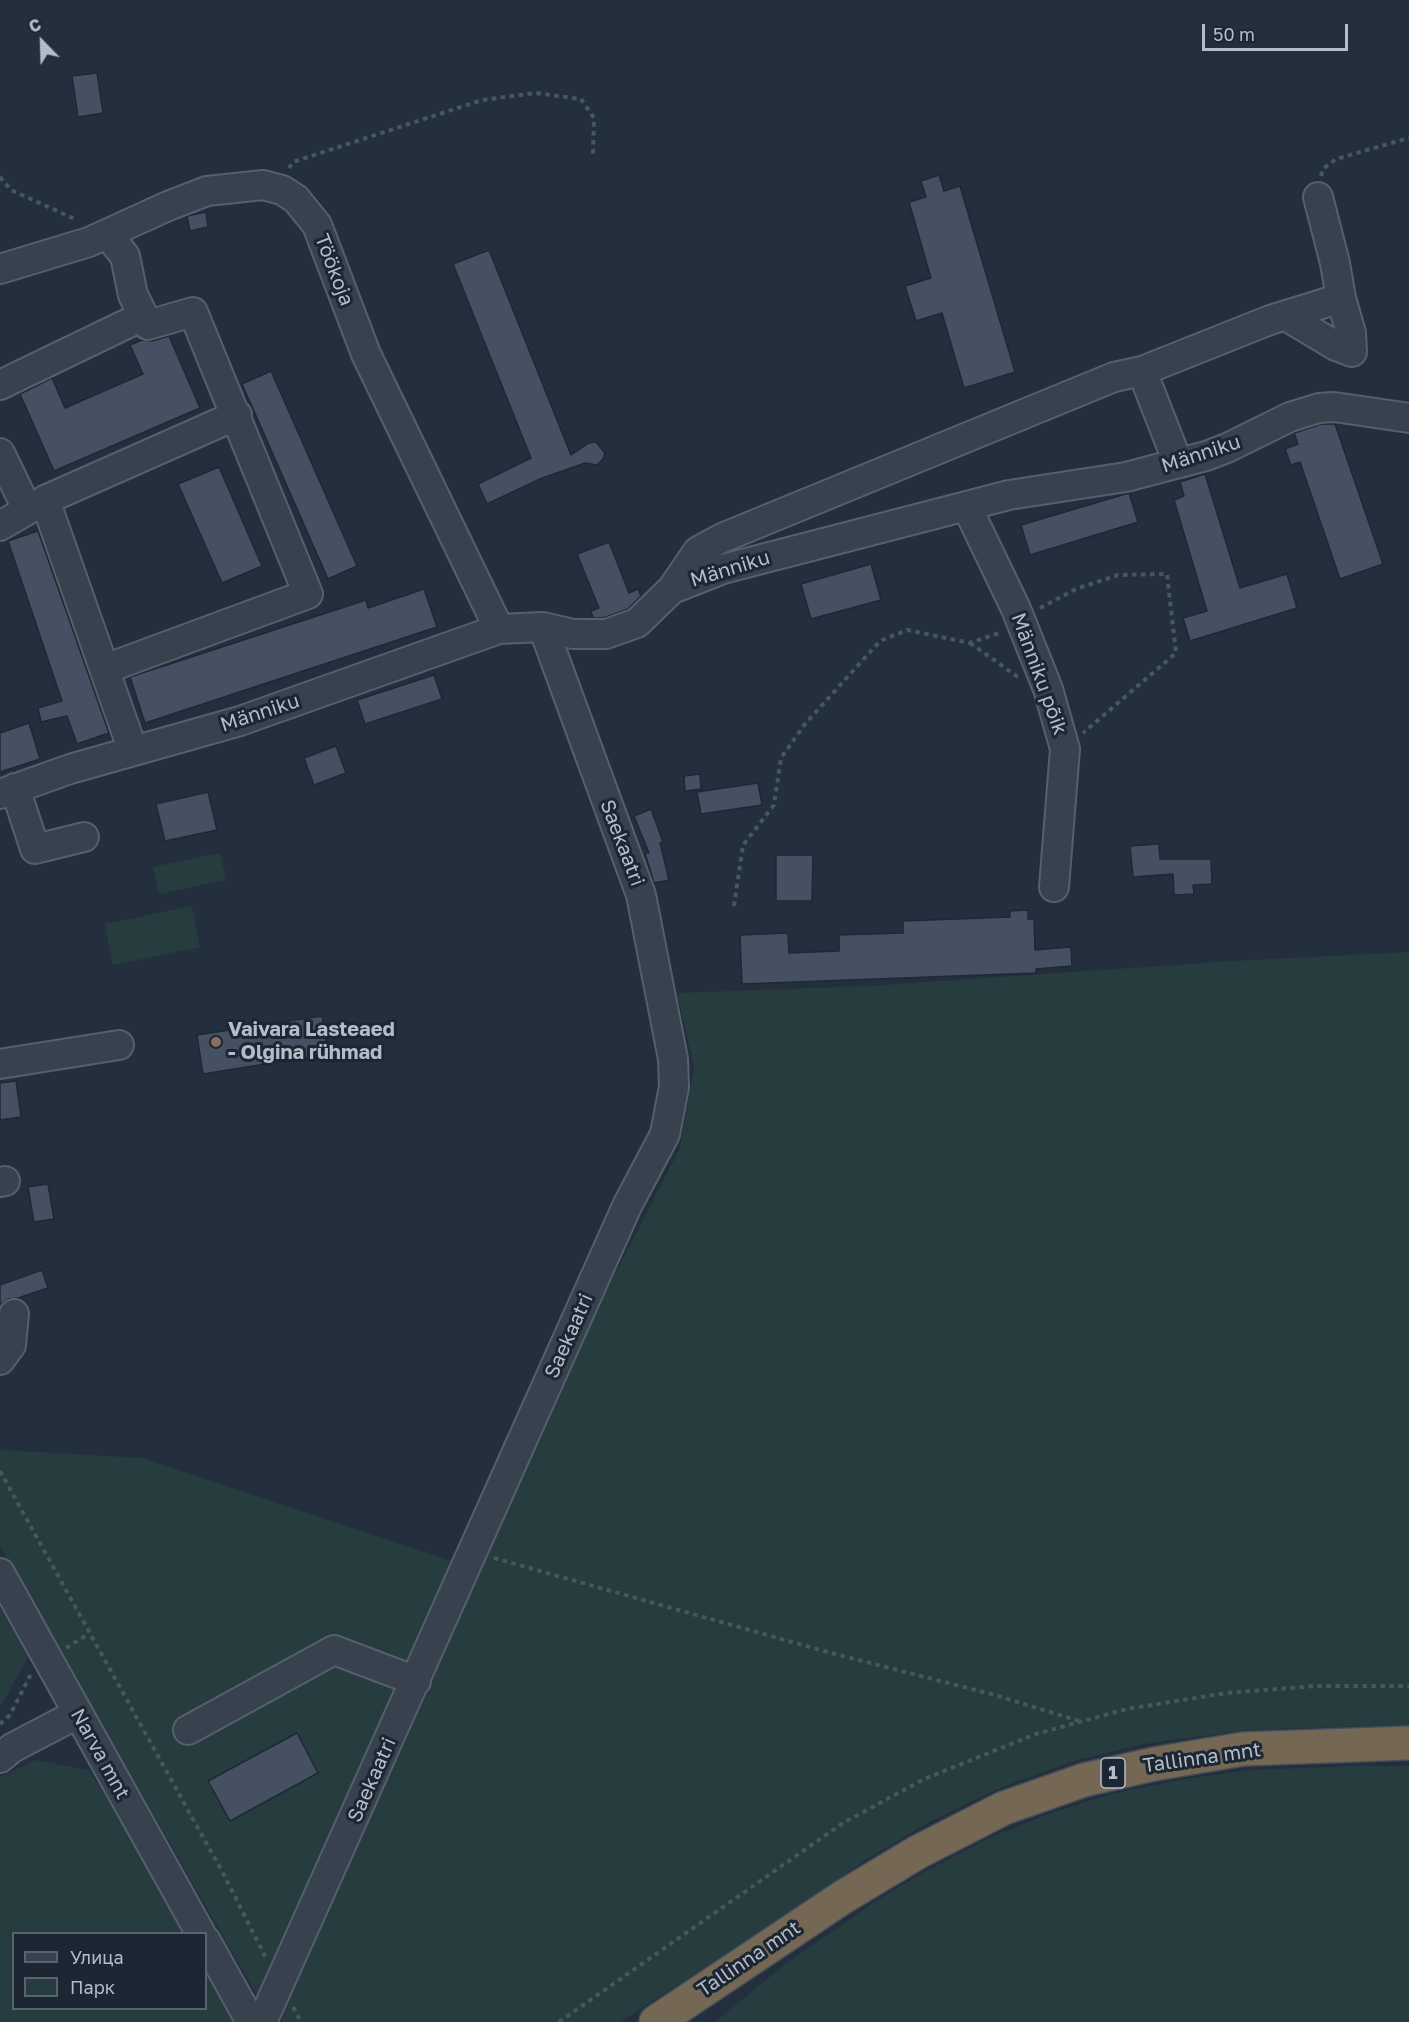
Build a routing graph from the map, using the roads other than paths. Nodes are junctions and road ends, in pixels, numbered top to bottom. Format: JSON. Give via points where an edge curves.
{"nodes":[{"id":1,"x":1318,"y":197,"type":"road end"},
{"id":2,"x":107,"y":234,"type":"junction"},
{"id":3,"x":0,"y":269,"type":"edge"},
{"id":4,"x":1341,"y":298,"type":"junction"},
{"id":5,"x":143,"y":316,"type":"junction"},
{"id":6,"x":1286,"y":316,"type":"junction"},
{"id":7,"x":1142,"y":371,"type":"junction"},
{"id":8,"x":0,"y":385,"type":"edge"},
{"id":9,"x":237,"y":415,"type":"junction"},
{"id":10,"x":1409,"y":418,"type":"edge"},
{"id":11,"x":0,"y":453,"type":"edge"},
{"id":12,"x":1178,"y":463,"type":"junction"},
{"id":13,"x":36,"y":504,"type":"junction"},
{"id":14,"x":967,"y":507,"type":"junction"},
{"id":15,"x":0,"y":526,"type":"edge"},
{"id":16,"x":672,"y":589,"type":"junction"},
{"id":17,"x":543,"y":627,"type":"junction"},
{"id":18,"x":499,"y":629,"type":"junction"},
{"id":19,"x":105,"y":669,"type":"junction"},
{"id":20,"x":133,"y":751,"type":"junction"},
{"id":21,"x":8,"y":791,"type":"edge"},
{"id":22,"x":84,"y":837,"type":"dead end"},
{"id":23,"x":1054,"y":887,"type":"dead end"},
{"id":24,"x":119,"y":1045,"type":"dead end"},
{"id":25,"x":0,"y":1064,"type":"edge"},
{"id":26,"x":14,"y":1314,"type":"dead end"},
{"id":27,"x":0,"y":1360,"type":"edge"},
{"id":28,"x":0,"y":1573,"type":"edge"},
{"id":29,"x":416,"y":1681,"type":"junction"},
{"id":30,"x":77,"y":1714,"type":"junction"},
{"id":31,"x":188,"y":1730,"type":"dead end"},
{"id":32,"x":1409,"y":1743,"type":"edge"},
{"id":33,"x":0,"y":1758,"type":"edge"},
{"id":34,"x":843,"y":1897,"type":"junction"},
{"id":35,"x":200,"y":1932,"type":"edge"},
{"id":36,"x":207,"y":1943,"type":"edge"},
{"id":37,"x":251,"y":2022,"type":"edge"},
{"id":38,"x":262,"y":2022,"type":"edge"},
{"id":39,"x":656,"y":2022,"type":"edge"},
{"id":40,"x":681,"y":2022,"type":"edge"}],
"edges":[{"from":1,"to":4,"type":"street"},
{"from":2,"to":3,"type":"street","name":"Töökoja"},
{"from":2,"to":5,"type":"street","via":[[125,256],[133,295]]},
{"from":2,"to":18,"type":"street","name":"Töökoja","via":[[207,191],[263,185],[296,199],[317,225],[366,354]]},
{"from":4,"to":6,"type":"street"},
{"from":4,"to":6,"type":"street","via":[[1352,352]]},
{"from":5,"to":8,"type":"street"},
{"from":5,"to":9,"type":"street","via":[[148,325],[193,312]]},
{"from":6,"to":7,"type":"street"},
{"from":7,"to":12,"type":"street"},
{"from":7,"to":16,"type":"street","via":[[1114,377],[723,538],[698,551]]},
{"from":9,"to":13,"type":"street"},
{"from":9,"to":19,"type":"street","via":[[308,594]]},
{"from":10,"to":12,"type":"street","name":"Männiku","via":[[1319,408],[1290,417],[1227,448]]},
{"from":11,"to":13,"type":"street"},
{"from":12,"to":14,"type":"street","name":"Männiku","via":[[1126,477],[1009,495]]},
{"from":13,"to":15,"type":"street"},
{"from":13,"to":19,"type":"street"},
{"from":14,"to":16,"type":"street","name":"Männiku","via":[[743,563]]},
{"from":14,"to":23,"type":"street","name":"Männiku põik","via":[[1019,616],[1048,689],[1065,749]]},
{"from":16,"to":17,"type":"street","name":"Männiku","via":[[637,623],[606,634],[573,634]]},
{"from":17,"to":18,"type":"street","name":"Männiku"},
{"from":17,"to":29,"type":"street","name":"Saekaatri","via":[[641,895],[668,1020],[674,1087],[664,1134],[627,1206]]},
{"from":18,"to":20,"type":"street","name":"Männiku","via":[[240,721]]},
{"from":19,"to":20,"type":"street"},
{"from":20,"to":21,"type":"street","name":"Männiku"},
{"from":21,"to":22,"type":"street","via":[[35,849]]},
{"from":24,"to":25,"type":"street"},
{"from":26,"to":27,"type":"street","via":[[11,1345]]},
{"from":28,"to":30,"type":"street","name":"Narva mnt"},
{"from":29,"to":31,"type":"street","via":[[334,1650]]},
{"from":29,"to":38,"type":"street","name":"Saekaatri"},
{"from":30,"to":33,"type":"street"},
{"from":30,"to":35,"type":"street","name":"Narva mnt"},
{"from":32,"to":34,"type":"highway","name":"Tallinna mnt","number":"1","via":[[1243,1749],[1084,1780],[1004,1808],[918,1852]]},
{"from":34,"to":39,"type":"highway","name":"Tallinna mnt","number":"1"},
{"from":34,"to":40,"type":"highway","name":"Tallinna mnt","number":"1","via":[[759,1966]]},
{"from":36,"to":37,"type":"street"}]}
